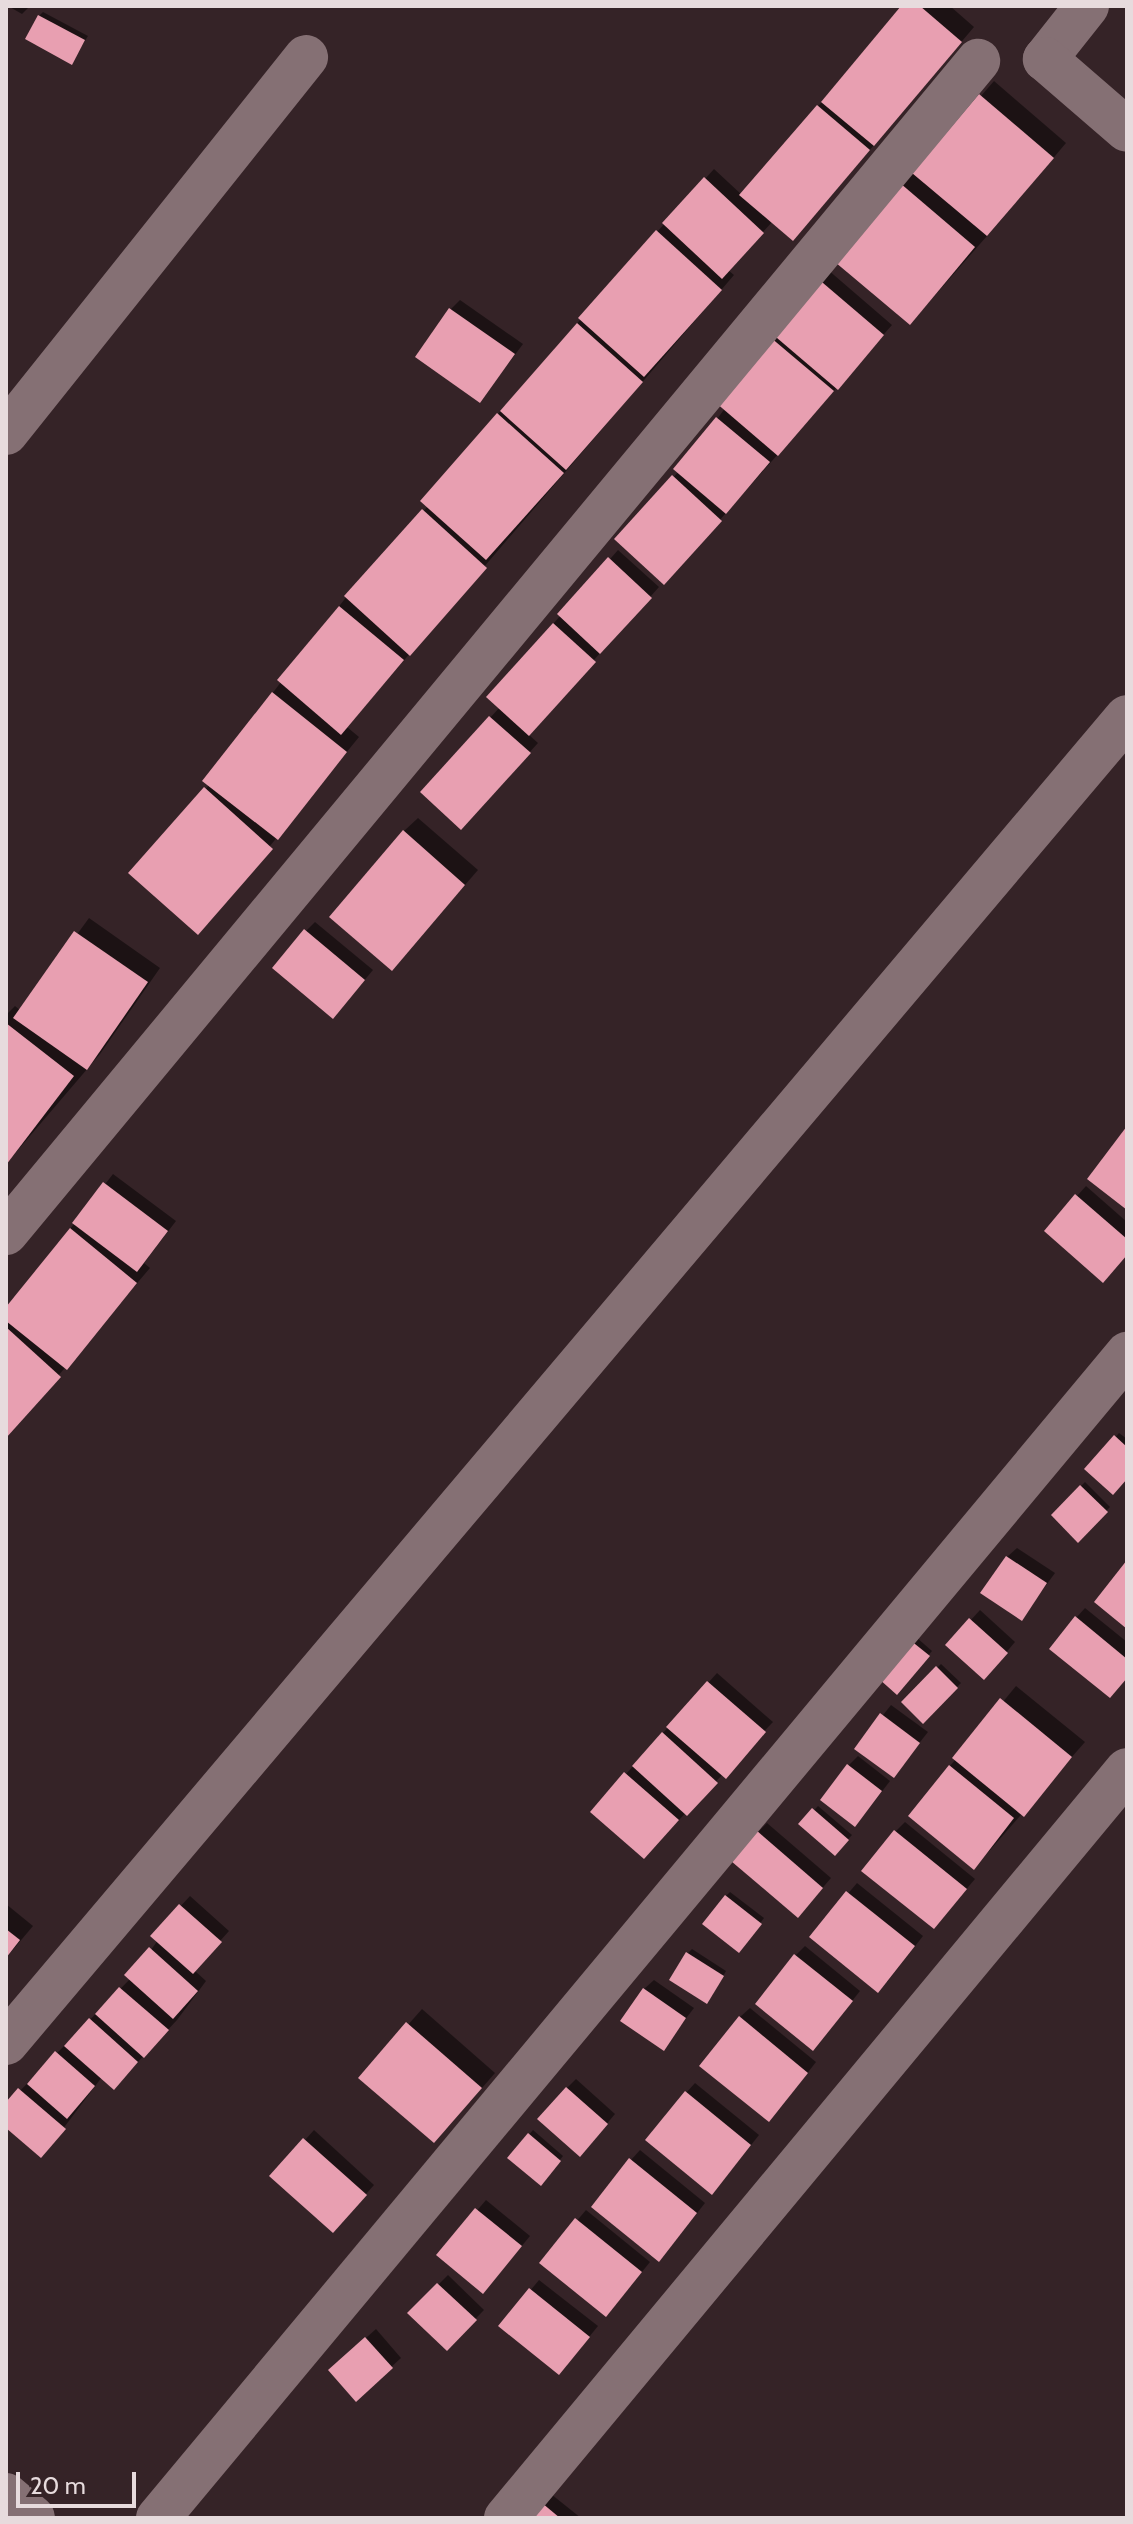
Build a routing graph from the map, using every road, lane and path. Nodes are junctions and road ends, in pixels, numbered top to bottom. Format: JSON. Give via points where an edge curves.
{"nodes":[{"id":1,"x":1087,"y":6,"type":"edge"},
{"id":2,"x":306,"y":57,"type":"dead end"},
{"id":3,"x":978,"y":61,"type":"dead end"},
{"id":4,"x":1127,"y":130,"type":"edge"},
{"id":5,"x":6,"y":433,"type":"edge"},
{"id":6,"x":1127,"y":717,"type":"edge"},
{"id":7,"x":6,"y":1233,"type":"edge"},
{"id":8,"x":1127,"y":1354,"type":"edge"},
{"id":9,"x":1127,"y":1770,"type":"edge"},
{"id":10,"x":6,"y":2043,"type":"edge"},
{"id":11,"x":6,"y":2495,"type":"edge"},
{"id":12,"x":33,"y":2518,"type":"edge"},
{"id":13,"x":158,"y":2518,"type":"edge"},
{"id":14,"x":506,"y":2518,"type":"edge"}],
"edges":[{"from":1,"to":4,"type":"street","via":[[1045,59]]},
{"from":2,"to":5,"type":"street"},
{"from":3,"to":7,"type":"street"},
{"from":6,"to":10,"type":"street"},
{"from":8,"to":13,"type":"street"},
{"from":9,"to":14,"type":"street"},
{"from":11,"to":12,"type":"street"}]}
